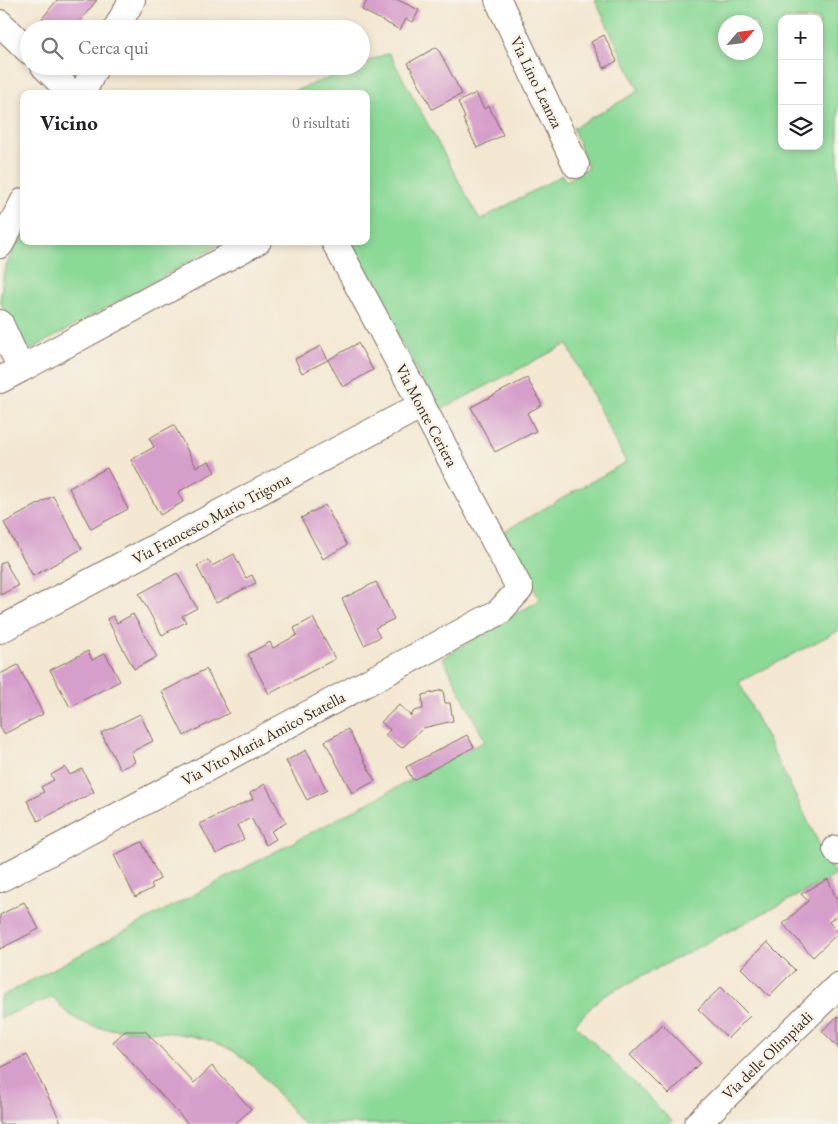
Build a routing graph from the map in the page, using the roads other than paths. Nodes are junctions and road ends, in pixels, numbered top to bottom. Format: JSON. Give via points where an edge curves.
{"nodes":[{"id":1,"x":132,"y":0,"type":"edge"},
{"id":2,"x":498,"y":0,"type":"edge"},
{"id":3,"x":121,"y":20,"type":"edge"},
{"id":4,"x":0,"y":23,"type":"edge"},
{"id":5,"x":20,"y":42,"type":"edge"},
{"id":6,"x":53,"y":75,"type":"edge"},
{"id":7,"x":92,"y":75,"type":"edge"},
{"id":8,"x":68,"y":90,"type":"edge"},
{"id":9,"x":84,"y":90,"type":"edge"},
{"id":10,"x":576,"y":165,"type":"dead end"},
{"id":11,"x":20,"y":208,"type":"edge"},
{"id":12,"x":0,"y":245,"type":"edge"},
{"id":13,"x":251,"y":245,"type":"edge"},
{"id":14,"x":336,"y":245,"type":"edge"},
{"id":15,"x":0,"y":323,"type":"edge"},
{"id":16,"x":10,"y":374,"type":"edge"},
{"id":17,"x":422,"y":405,"type":"junction"},
{"id":18,"x":520,"y":588,"type":"joint"},
{"id":19,"x":0,"y":630,"type":"edge"},
{"id":20,"x":0,"y":879,"type":"edge"},
{"id":21,"x":838,"y":986,"type":"edge"},
{"id":22,"x":697,"y":1124,"type":"edge"}],
"edges":[{"from":1,"to":3,"type":"street"},
{"from":2,"to":10,"type":"street","name":"Via Lino Leanza"},
{"from":4,"to":5,"type":"street"},
{"from":6,"to":8,"type":"street"},
{"from":7,"to":9,"type":"street"},
{"from":11,"to":12,"type":"street"},
{"from":13,"to":16,"type":"street"},
{"from":14,"to":17,"type":"street","name":"Via Monte Ceriera"},
{"from":15,"to":16,"type":"street"},
{"from":17,"to":18,"type":"street","name":"Via Monte Ceriera"},
{"from":17,"to":19,"type":"street","name":"Via Francesco Mario Trigona"},
{"from":18,"to":20,"type":"street","name":"Via Vito Maria Amico Statella","via":[[498,612]]},
{"from":21,"to":22,"type":"street","name":"Via delle Olimpiadi"}]}
